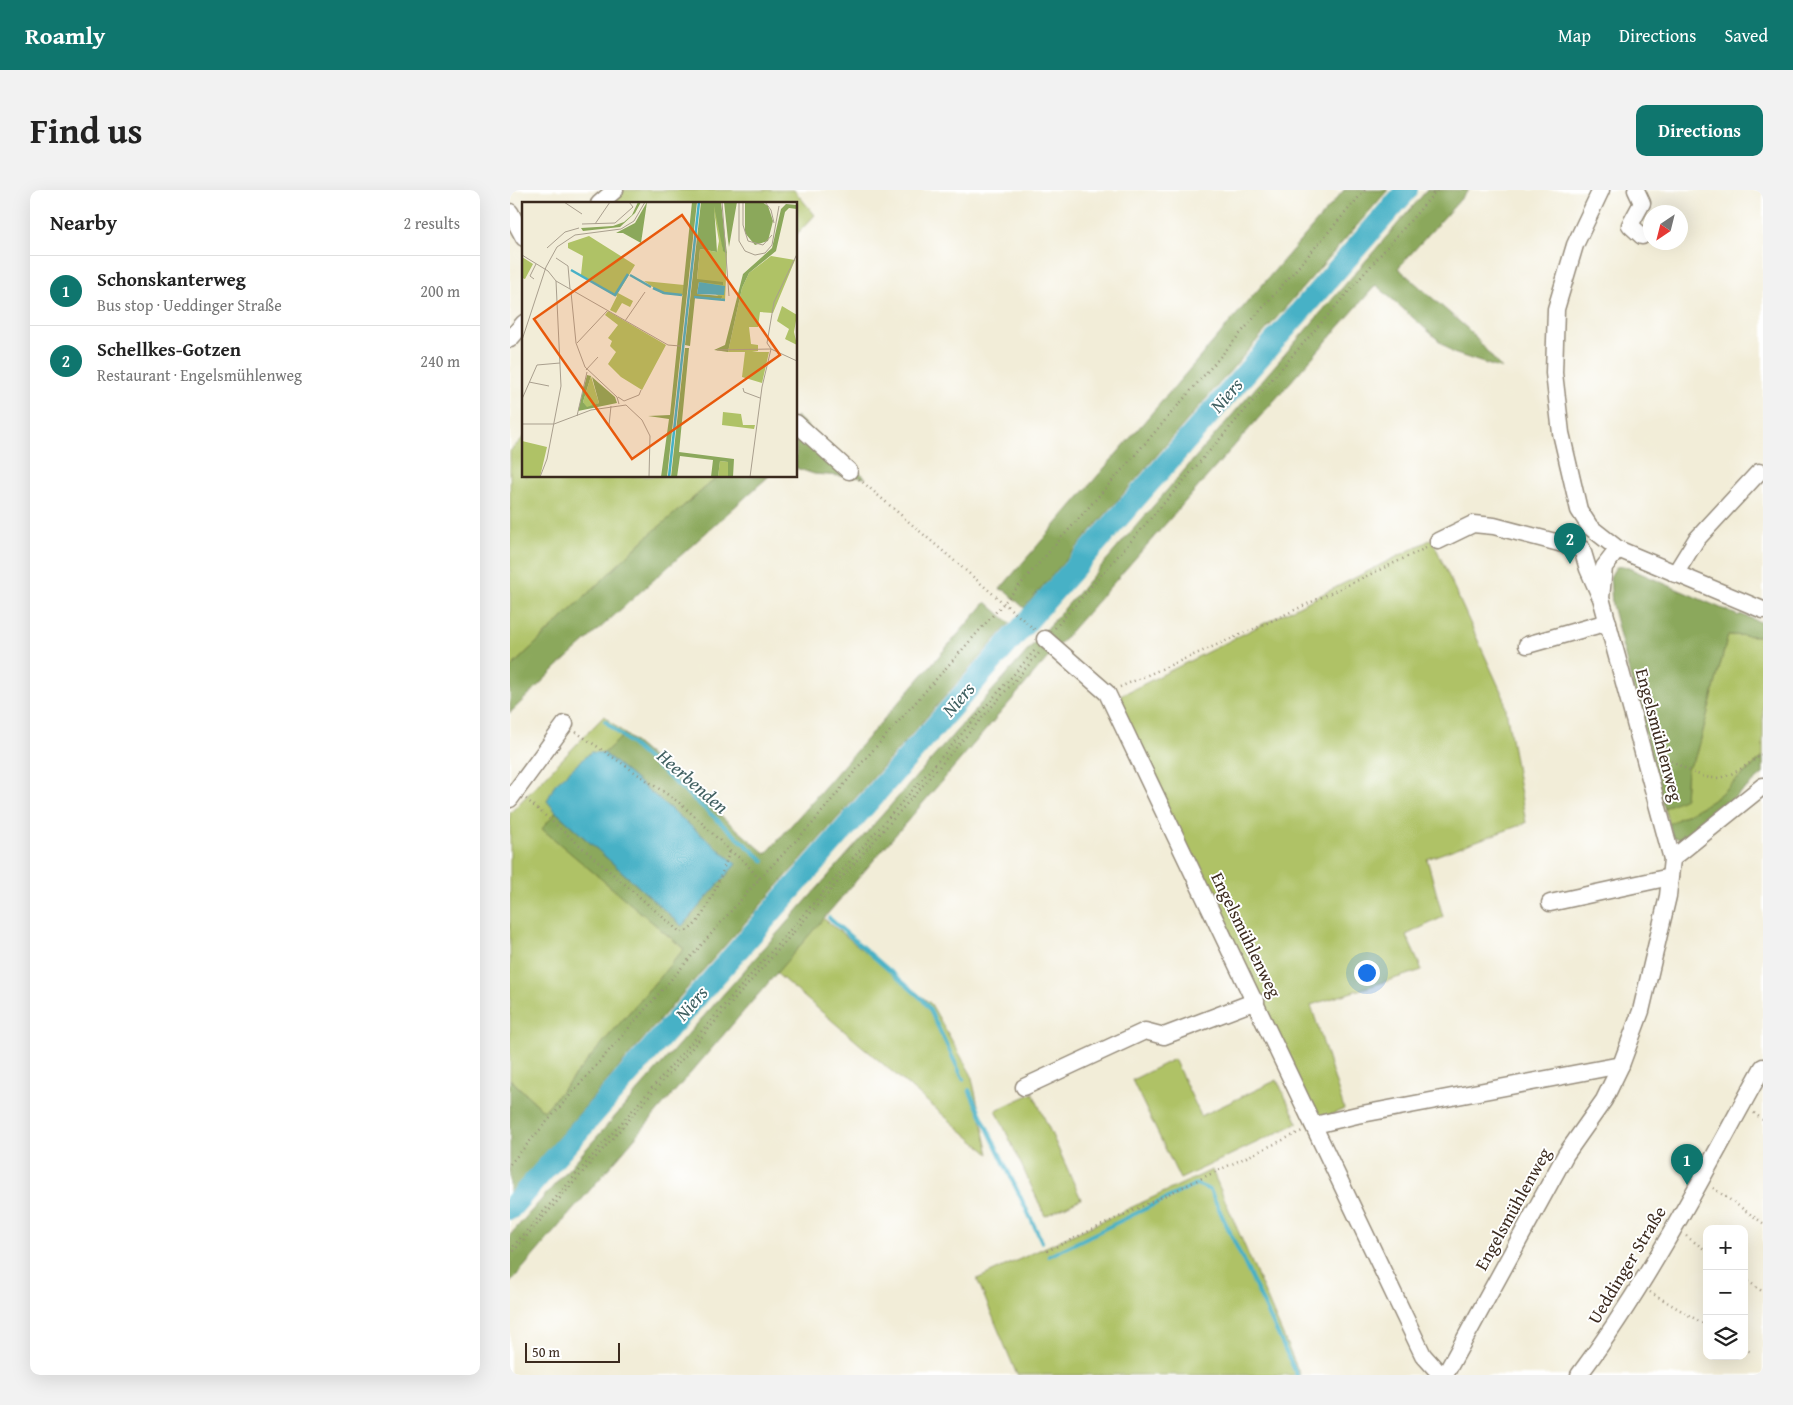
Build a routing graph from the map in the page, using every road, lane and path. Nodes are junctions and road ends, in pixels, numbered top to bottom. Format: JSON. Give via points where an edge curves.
{"nodes":[{"id":1,"x":615,"y":190,"type":"edge"},
{"id":2,"x":1365,"y":190,"type":"edge"},
{"id":3,"x":1437,"y":190,"type":"edge"},
{"id":4,"x":1601,"y":190,"type":"edge"},
{"id":5,"x":1636,"y":190,"type":"edge"},
{"id":6,"x":601,"y":202,"type":"edge"},
{"id":7,"x":510,"y":212,"type":"edge"},
{"id":8,"x":522,"y":234,"type":"edge"},
{"id":9,"x":1642,"y":236,"type":"dead end"},
{"id":10,"x":522,"y":325,"type":"edge"},
{"id":11,"x":510,"y":339,"type":"edge"},
{"id":12,"x":798,"y":425,"type":"edge"},
{"id":13,"x":849,"y":471,"type":"joint"},
{"id":14,"x":1758,"y":472,"type":"dead end"},
{"id":15,"x":1438,"y":541,"type":"joint"},
{"id":16,"x":1618,"y":549,"type":"junction"},
{"id":17,"x":1675,"y":574,"type":"junction"},
{"id":18,"x":1601,"y":598,"type":"junction"},
{"id":19,"x":1004,"y":603,"type":"junction"},
{"id":20,"x":1763,"y":610,"type":"edge"},
{"id":21,"x":1608,"y":622,"type":"junction"},
{"id":22,"x":1043,"y":637,"type":"junction"},
{"id":23,"x":1527,"y":645,"type":"dead end"},
{"id":24,"x":1107,"y":693,"type":"junction"},
{"id":25,"x":564,"y":724,"type":"joint"},
{"id":26,"x":1641,"y":744,"type":"junction"},
{"id":27,"x":1763,"y":754,"type":"edge"},
{"id":28,"x":1763,"y":786,"type":"edge"},
{"id":29,"x":513,"y":794,"type":"edge"},
{"id":30,"x":730,"y":851,"type":"junction"},
{"id":31,"x":1672,"y":859,"type":"junction"},
{"id":32,"x":1670,"y":877,"type":"junction"},
{"id":33,"x":759,"y":879,"type":"junction"},
{"id":34,"x":1550,"y":903,"type":"dead end"},
{"id":35,"x":1256,"y":1001,"type":"junction"},
{"id":36,"x":1621,"y":1065,"type":"junction"},
{"id":37,"x":1763,"y":1067,"type":"edge"},
{"id":38,"x":1024,"y":1087,"type":"dead end"},
{"id":39,"x":1315,"y":1125,"type":"junction"},
{"id":40,"x":510,"y":1164,"type":"edge"},
{"id":41,"x":1695,"y":1189,"type":"junction"},
{"id":42,"x":1763,"y":1223,"type":"edge"},
{"id":43,"x":1674,"y":1227,"type":"junction"},
{"id":44,"x":1703,"y":1248,"type":"edge"},
{"id":45,"x":510,"y":1250,"type":"edge"},
{"id":46,"x":1047,"y":1251,"type":"dead end"},
{"id":47,"x":510,"y":1255,"type":"edge"},
{"id":48,"x":1748,"y":1281,"type":"edge"},
{"id":49,"x":1639,"y":1285,"type":"junction"},
{"id":50,"x":1763,"y":1292,"type":"edge"},
{"id":51,"x":1703,"y":1324,"type":"edge"},
{"id":52,"x":1440,"y":1375,"type":"edge"},
{"id":53,"x":1445,"y":1375,"type":"edge"},
{"id":54,"x":1579,"y":1375,"type":"edge"}],
"edges":[{"from":1,"to":6,"type":"street"},
{"from":2,"to":19,"type":"path"},
{"from":3,"to":22,"type":"path"},
{"from":4,"to":16,"type":"street","via":[[1575,245],[1556,309],[1554,372],[1561,433],[1579,510],[1594,532]]},
{"from":5,"to":9,"type":"street","via":[[1642,202],[1630,225]]},
{"from":7,"to":8,"type":"street"},
{"from":10,"to":11,"type":"street"},
{"from":12,"to":13,"type":"street"},
{"from":13,"to":19,"type":"path"},
{"from":14,"to":17,"type":"street","via":[[1696,540]]},
{"from":15,"to":18,"type":"street","via":[[1473,524],[1494,526],[1582,549]]},
{"from":15,"to":24,"type":"path","via":[[1265,624]]},
{"from":16,"to":17,"type":"street"},
{"from":16,"to":18,"type":"street","name":"Engelsmühlenweg","via":[[1604,567]]},
{"from":17,"to":20,"type":"street"},
{"from":18,"to":21,"type":"street","name":"Engelsmühlenweg"},
{"from":19,"to":22,"type":"path"},
{"from":19,"to":33,"type":"path","via":[[859,766],[813,823]]},
{"from":21,"to":23,"type":"street"},
{"from":21,"to":26,"type":"street","name":"Engelsmühlenweg"},
{"from":22,"to":24,"type":"street"},
{"from":22,"to":45,"type":"path"},
{"from":22,"to":47,"type":"path"},
{"from":24,"to":35,"type":"street","name":"Engelsmühlenweg"},
{"from":25,"to":29,"type":"street"},
{"from":25,"to":30,"type":"path","via":[[661,788]]},
{"from":26,"to":27,"type":"path","via":[[1713,778]]},
{"from":26,"to":31,"type":"street","name":"Engelsmühlenweg"},
{"from":28,"to":31,"type":"street"},
{"from":29,"to":30,"type":"path","via":[[680,932],[688,930],[710,903]]},
{"from":30,"to":33,"type":"path","via":[[745,862]]},
{"from":31,"to":32,"type":"street","name":"Engelsmühlenweg"},
{"from":32,"to":34,"type":"street"},
{"from":32,"to":36,"type":"street","name":"Engelsmühlenweg","via":[[1641,1011]]},
{"from":33,"to":40,"type":"path"},
{"from":35,"to":38,"type":"street","via":[[1164,1036],[1145,1032]]},
{"from":35,"to":39,"type":"street","name":"Engelsmühlenweg"},
{"from":36,"to":39,"type":"street"},
{"from":36,"to":53,"type":"street","name":"Engelsmühlenweg","via":[[1604,1100],[1566,1154]]},
{"from":37,"to":41,"type":"street","name":"Ueddinger Straße"},
{"from":39,"to":46,"type":"path"},
{"from":39,"to":52,"type":"street","name":"Engelsmühlenweg","via":[[1424,1355]]},
{"from":41,"to":42,"type":"path","via":[[1712,1187]]},
{"from":41,"to":43,"type":"street","name":"Ueddinger Straße"},
{"from":43,"to":44,"type":"path"},
{"from":43,"to":49,"type":"street","name":"Ueddinger Straße"},
{"from":48,"to":50,"type":"path"},
{"from":49,"to":51,"type":"path"},
{"from":49,"to":54,"type":"street","name":"Ueddinger Straße","via":[[1609,1335]]}]}
